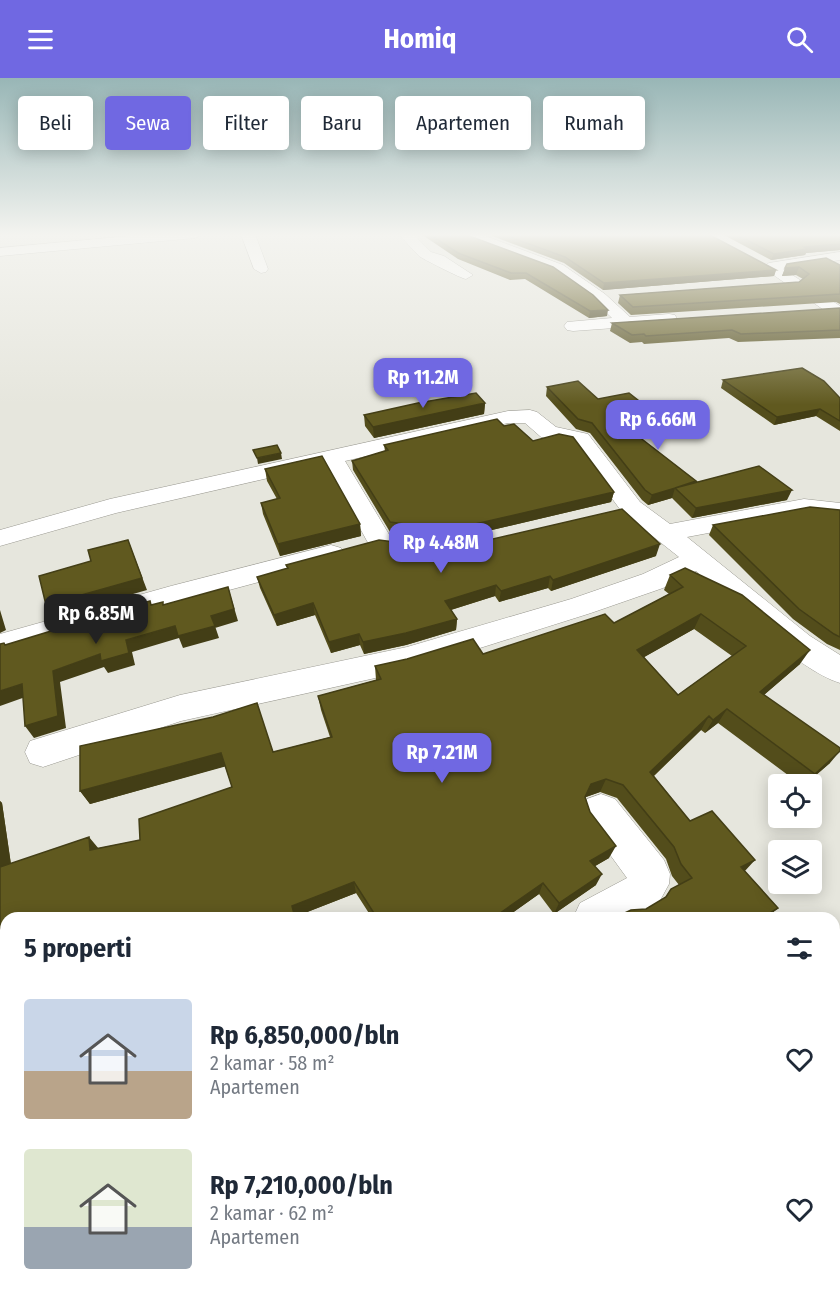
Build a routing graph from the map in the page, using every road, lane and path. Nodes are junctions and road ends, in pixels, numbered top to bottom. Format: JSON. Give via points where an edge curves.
{"nodes":[{"id":1,"x":590,"y":291,"type":"edge"},
{"id":2,"x":808,"y":291,"type":"edge"},
{"id":3,"x":622,"y":295,"type":"edge"},
{"id":4,"x":599,"y":297,"type":"junction"},
{"id":5,"x":838,"y":311,"type":"edge"},
{"id":6,"x":805,"y":312,"type":"edge"},
{"id":7,"x":683,"y":319,"type":"edge"},
{"id":8,"x":626,"y":322,"type":"junction"},
{"id":9,"x":573,"y":326,"type":"dead end"},
{"id":10,"x":332,"y":458,"type":"junction"},
{"id":11,"x":840,"y":511,"type":"edge"},
{"id":12,"x":664,"y":533,"type":"junction"},
{"id":13,"x":1,"y":538,"type":"edge"},
{"id":14,"x":699,"y":559,"type":"junction"},
{"id":15,"x":0,"y":645,"type":"edge"},
{"id":16,"x":840,"y":671,"type":"edge"},
{"id":17,"x":43,"y":752,"type":"dead end"},
{"id":18,"x":601,"y":810,"type":"dead end"},
{"id":19,"x":606,"y":912,"type":"edge"}],
"edges":[{"from":1,"to":4,"type":"street"},
{"from":2,"to":5,"type":"street"},
{"from":3,"to":4,"type":"street"},
{"from":4,"to":8,"type":"street"},
{"from":5,"to":6,"type":"street"},
{"from":7,"to":8,"type":"street"},
{"from":8,"to":9,"type":"street"},
{"from":10,"to":12,"type":"street","via":[[508,417],[530,416],[549,432],[575,436],[584,442],[620,509]]},
{"from":10,"to":13,"type":"street","via":[[110,507]]},
{"from":10,"to":15,"type":"street","via":[[392,543],[171,596]]},
{"from":11,"to":12,"type":"street","via":[[804,507]]},
{"from":12,"to":14,"type":"street"},
{"from":14,"to":16,"type":"street","via":[[799,644]]},
{"from":14,"to":17,"type":"street","via":[[653,581],[581,606],[407,659],[180,708]]},
{"from":18,"to":19,"type":"street","via":[[649,874],[642,892]]}]}
